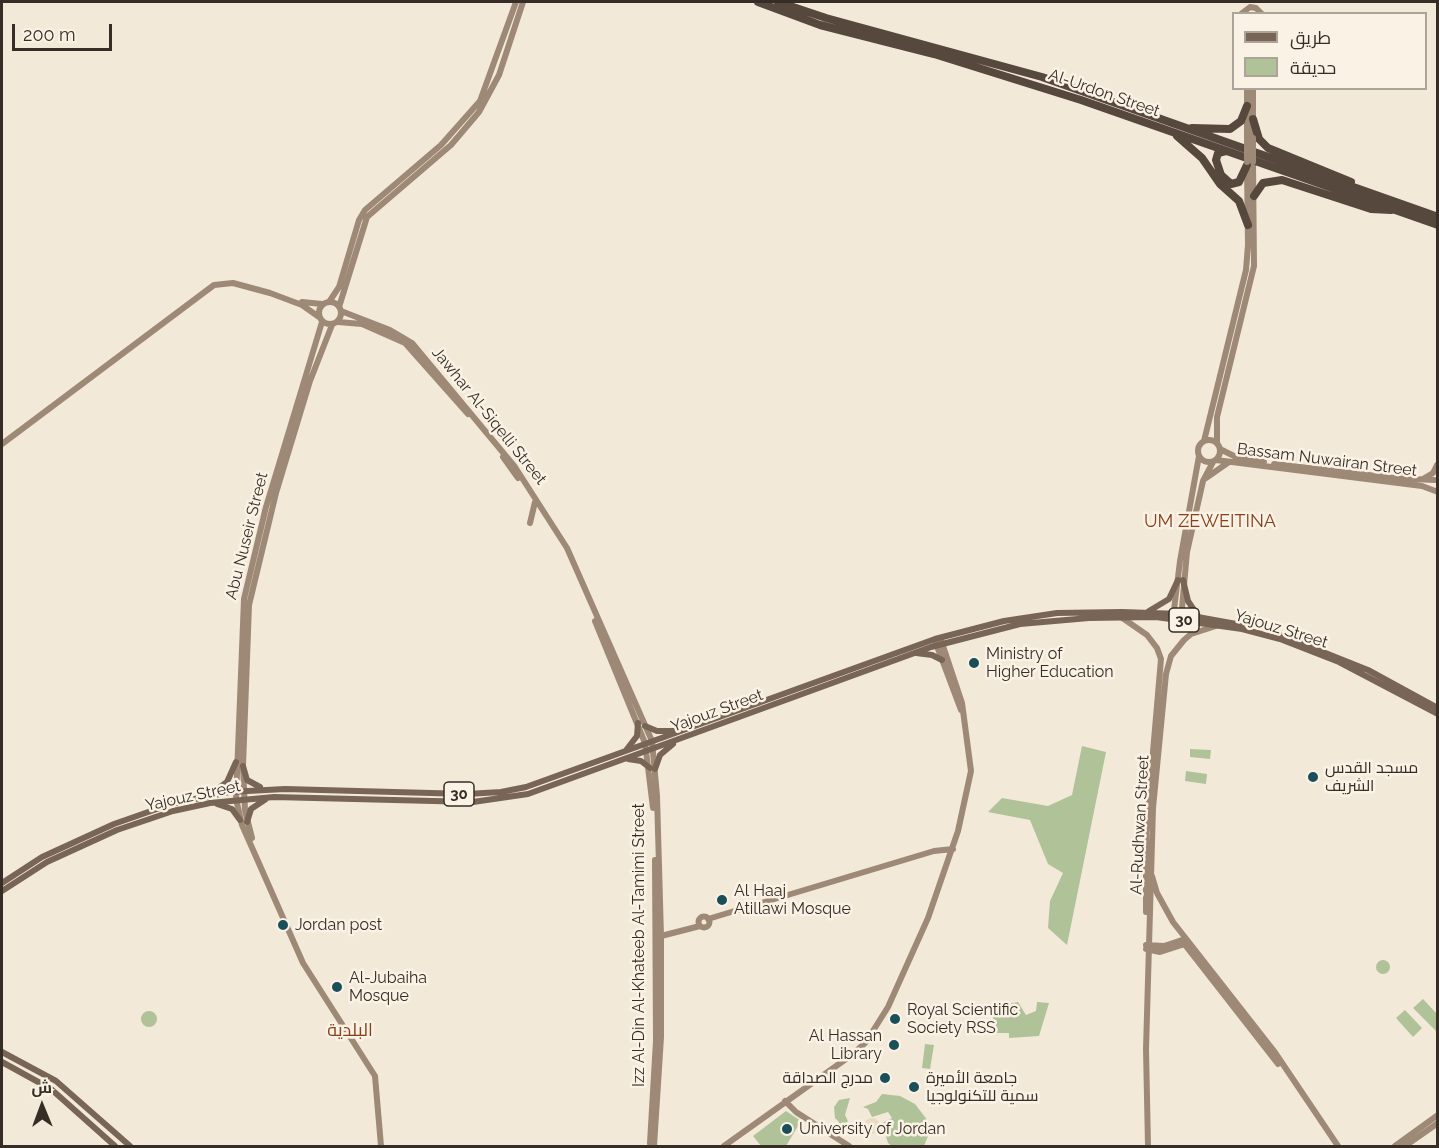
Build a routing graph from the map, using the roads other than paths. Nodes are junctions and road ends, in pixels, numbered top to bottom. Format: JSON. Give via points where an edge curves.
{"nodes":[{"id":1,"x":516,"y":2,"type":"edge"},
{"id":2,"x":523,"y":2,"type":"edge"},
{"id":3,"x":758,"y":2,"type":"edge"},
{"id":4,"x":778,"y":2,"type":"edge"},
{"id":5,"x":1243,"y":12,"type":"edge"},
{"id":6,"x":1260,"y":12,"type":"edge"},
{"id":7,"x":1247,"y":90,"type":"edge"},
{"id":8,"x":1253,"y":90,"type":"edge"},
{"id":9,"x":1247,"y":106,"type":"junction"},
{"id":10,"x":1253,"y":119,"type":"junction"},
{"id":11,"x":1185,"y":129,"type":"junction"},
{"id":12,"x":1172,"y":132,"type":"junction"},
{"id":13,"x":1250,"y":137,"type":"junction"},
{"id":14,"x":1226,"y":151,"type":"junction"},
{"id":15,"x":1249,"y":163,"type":"junction"},
{"id":16,"x":1254,"y":195,"type":"junction"},
{"id":17,"x":1387,"y":199,"type":"junction"},
{"id":18,"x":1393,"y":209,"type":"junction"},
{"id":19,"x":1437,"y":217,"type":"edge"},
{"id":20,"x":1248,"y":225,"type":"junction"},
{"id":21,"x":1437,"y":225,"type":"edge"},
{"id":22,"x":201,"y":293,"type":"junction"},
{"id":23,"x":325,"y":303,"type":"junction"},
{"id":24,"x":340,"y":309,"type":"junction"},
{"id":25,"x":320,"y":319,"type":"junction"},
{"id":26,"x":335,"y":323,"type":"junction"},
{"id":27,"x":1204,"y":441,"type":"junction"},
{"id":28,"x":2,"y":444,"type":"edge"},
{"id":29,"x":1219,"y":446,"type":"junction"},
{"id":30,"x":1199,"y":456,"type":"junction"},
{"id":31,"x":1214,"y":461,"type":"junction"},
{"id":32,"x":1231,"y":462,"type":"junction"},
{"id":33,"x":1437,"y":465,"type":"edge"},
{"id":34,"x":1436,"y":479,"type":"edge"},
{"id":35,"x":1203,"y":481,"type":"junction"},
{"id":36,"x":1420,"y":483,"type":"junction"},
{"id":37,"x":1436,"y":491,"type":"edge"},
{"id":38,"x":1437,"y":497,"type":"edge"},
{"id":39,"x":535,"y":502,"type":"junction"},
{"id":40,"x":530,"y":523,"type":"dead end"},
{"id":41,"x":1180,"y":580,"type":"junction"},
{"id":42,"x":1147,"y":612,"type":"junction"},
{"id":43,"x":1173,"y":616,"type":"junction"},
{"id":44,"x":1198,"y":616,"type":"junction"},
{"id":45,"x":1121,"y":617,"type":"junction"},
{"id":46,"x":1181,"y":617,"type":"junction"},
{"id":47,"x":1219,"y":624,"type":"junction"},
{"id":48,"x":938,"y":641,"type":"junction"},
{"id":49,"x":915,"y":653,"type":"junction"},
{"id":50,"x":942,"y":660,"type":"junction"},
{"id":51,"x":1165,"y":663,"type":"junction"},
{"id":52,"x":1437,"y":708,"type":"edge"},
{"id":53,"x":1437,"y":714,"type":"edge"},
{"id":54,"x":965,"y":719,"type":"junction"},
{"id":55,"x":641,"y":724,"type":"junction"},
{"id":56,"x":686,"y":729,"type":"junction"},
{"id":57,"x":680,"y":738,"type":"junction"},
{"id":58,"x":649,"y":742,"type":"junction"},
{"id":59,"x":650,"y":750,"type":"junction"},
{"id":60,"x":624,"y":751,"type":"junction"},
{"id":61,"x":621,"y":760,"type":"junction"},
{"id":62,"x":236,"y":762,"type":"junction"},
{"id":63,"x":243,"y":766,"type":"junction"},
{"id":64,"x":652,"y":768,"type":"junction"},
{"id":65,"x":264,"y":789,"type":"junction"},
{"id":66,"x":244,"y":790,"type":"junction"},
{"id":67,"x":236,"y":791,"type":"junction"},
{"id":68,"x":1151,"y":794,"type":"junction"},
{"id":69,"x":207,"y":796,"type":"junction"},
{"id":70,"x":274,"y":797,"type":"junction"},
{"id":71,"x":244,"y":799,"type":"junction"},
{"id":72,"x":236,"y":800,"type":"junction"},
{"id":73,"x":210,"y":803,"type":"junction"},
{"id":74,"x":1150,"y":808,"type":"junction"},
{"id":75,"x":243,"y":821,"type":"junction"},
{"id":76,"x":956,"y":839,"type":"junction"},
{"id":77,"x":942,"y":850,"type":"junction"},
{"id":78,"x":952,"y":850,"type":"junction"},
{"id":79,"x":948,"y":864,"type":"junction"},
{"id":80,"x":1150,"y":871,"type":"junction"},
{"id":81,"x":2,"y":883,"type":"edge"},
{"id":82,"x":2,"y":891,"type":"edge"},
{"id":83,"x":661,"y":936,"type":"junction"},
{"id":84,"x":1185,"y":942,"type":"junction"},
{"id":85,"x":1147,"y":947,"type":"junction"},
{"id":86,"x":2,"y":1052,"type":"edge"},
{"id":87,"x":2,"y":1062,"type":"edge"},
{"id":88,"x":787,"y":1102,"type":"junction"},
{"id":89,"x":1437,"y":1115,"type":"edge"},
{"id":90,"x":1437,"y":1123,"type":"edge"},
{"id":91,"x":115,"y":1146,"type":"edge"},
{"id":92,"x":130,"y":1146,"type":"edge"},
{"id":93,"x":381,"y":1146,"type":"edge"},
{"id":94,"x":652,"y":1146,"type":"edge"},
{"id":95,"x":724,"y":1146,"type":"edge"},
{"id":96,"x":730,"y":1146,"type":"edge"},
{"id":97,"x":849,"y":1146,"type":"edge"},
{"id":98,"x":1148,"y":1146,"type":"edge"},
{"id":99,"x":1336,"y":1146,"type":"edge"},
{"id":100,"x":1395,"y":1146,"type":"edge"},
{"id":101,"x":1405,"y":1146,"type":"edge"}],
"edges":[{"from":1,"to":23,"type":"street","via":[[480,101],[441,145],[364,210],[339,287]]},
{"from":2,"to":24,"type":"street","via":[[499,75],[479,112],[451,145],[367,218]]},
{"from":3,"to":12,"type":"highway","name":"Al-Urdon Street","via":[[820,25],[1025,82]]},
{"from":4,"to":11,"type":"highway","name":"Al-Urdon Street","via":[[1042,77]]},
{"from":5,"to":6,"type":"street","via":[[1253,7]]},
{"from":7,"to":9,"type":"street"},
{"from":8,"to":10,"type":"street"},
{"from":9,"to":11,"type":"highway","via":[[1241,121],[1230,129]]},
{"from":9,"to":13,"type":"street"},
{"from":10,"to":13,"type":"street"},
{"from":10,"to":17,"type":"highway","via":[[1259,139],[1272,151]]},
{"from":11,"to":17,"type":"highway","name":"Al-Urdon Street"},
{"from":12,"to":14,"type":"highway","name":"Al-Urdon Street"},
{"from":12,"to":20,"type":"highway","via":[[1202,158],[1220,184],[1239,201]]},
{"from":13,"to":15,"type":"street","bridge":true},
{"from":14,"to":15,"type":"highway","via":[[1218,153],[1216,160],[1221,175],[1229,183],[1238,183]]},
{"from":14,"to":18,"type":"highway","name":"Al-Urdon Street"},
{"from":15,"to":16,"type":"street"},
{"from":15,"to":20,"type":"street"},
{"from":16,"to":18,"type":"highway","via":[[1263,183],[1282,180],[1371,210]]},
{"from":16,"to":29,"type":"street","via":[[1254,266],[1216,423]]},
{"from":17,"to":19,"type":"highway","name":"Al-Urdon Street"},
{"from":18,"to":21,"type":"highway","name":"Al-Urdon Street"},
{"from":20,"to":27,"type":"street","via":[[1246,270]]},
{"from":22,"to":23,"type":"street","name":"Jawhar Al-Siqelli Street","via":[[213,283],[230,280],[305,303]]},
{"from":22,"to":25,"type":"street","name":"Jawhar Al-Siqelli Street","via":[[217,284],[236,284],[296,302]]},
{"from":22,"to":28,"type":"street"},
{"from":23,"to":24,"type":"street","name":"Jawhar Al-Siqelli Street"},
{"from":23,"to":25,"type":"street","name":"Abu Nuseir Street"},
{"from":24,"to":26,"type":"street","name":"Abu Nuseir Street"},
{"from":24,"to":55,"type":"street","name":"Jawhar Al-Siqelli Street","via":[[412,343],[510,461],[567,548]]},
{"from":25,"to":26,"type":"street","name":"Jawhar Al-Siqelli Street"},
{"from":25,"to":62,"type":"street","name":"Abu Nuseir Street","via":[[246,588]]},
{"from":26,"to":39,"type":"street","name":"Jawhar Al-Siqelli Street","via":[[362,324],[409,346],[470,416]]},
{"from":26,"to":63,"type":"street","name":"Abu Nuseir Street","via":[[290,448],[251,594]]},
{"from":27,"to":29,"type":"street"},
{"from":27,"to":30,"type":"street","via":[[1198,449]]},
{"from":29,"to":31,"type":"street"},
{"from":29,"to":36,"type":"street","name":"Bassam Nuwairan Street","via":[[1236,457]]},
{"from":30,"to":31,"type":"street","via":[[1203,461]]},
{"from":30,"to":41,"type":"street"},
{"from":31,"to":32,"type":"street","name":"Bassam Nuwairan Street"},
{"from":31,"to":35,"type":"street"},
{"from":32,"to":35,"type":"street"},
{"from":32,"to":36,"type":"street","name":"Bassam Nuwairan Street"},
{"from":33,"to":36,"type":"street"},
{"from":34,"to":36,"type":"street","name":"Bassam Nuwairan Street"},
{"from":34,"to":37,"type":"street"},
{"from":35,"to":41,"type":"street"},
{"from":36,"to":37,"type":"street","name":"Bassam Nuwairan Street"},
{"from":36,"to":38,"type":"street"},
{"from":39,"to":40,"type":"street"},
{"from":39,"to":55,"type":"street","name":"Jawhar Al-Siqelli Street","via":[[566,552]]},
{"from":41,"to":42,"type":"main road","via":[[1169,599]]},
{"from":41,"to":43,"type":"street"},
{"from":41,"to":44,"type":"main road"},
{"from":41,"to":46,"type":"street"},
{"from":42,"to":43,"type":"main road","name":"Yajouz Street","number":"30"},
{"from":42,"to":48,"type":"main road","name":"Yajouz Street","number":"30","via":[[1041,615],[987,624]]},
{"from":43,"to":45,"type":"main road","name":"Yajouz Street","number":"30"},
{"from":43,"to":46,"type":"main road","name":"Yajouz Street","number":"30"},
{"from":44,"to":46,"type":"main road","name":"Yajouz Street","number":"30"},
{"from":44,"to":52,"type":"main road","name":"Yajouz Street","number":"30","via":[[1319,648]]},
{"from":45,"to":48,"type":"main road","name":"Yajouz Street","number":"30","via":[[1020,624]]},
{"from":45,"to":51,"type":"street","via":[[1152,640]]},
{"from":46,"to":47,"type":"main road","name":"Yajouz Street","number":"30"},
{"from":47,"to":51,"type":"street","via":[[1187,637]]},
{"from":47,"to":53,"type":"main road","name":"Yajouz Street","number":"30","via":[[1263,634],[1328,657]]},
{"from":48,"to":49,"type":"main road","name":"Yajouz Street","number":"30"},
{"from":48,"to":50,"type":"street"},
{"from":48,"to":54,"type":"street","via":[[953,670]]},
{"from":48,"to":56,"type":"main road","name":"Yajouz Street","number":"30"},
{"from":49,"to":50,"type":"main road"},
{"from":49,"to":57,"type":"main road","name":"Yajouz Street","number":"30"},
{"from":50,"to":54,"type":"street"},
{"from":51,"to":68,"type":"street"},
{"from":51,"to":68,"type":"street","name":"Al-Rudhwan Street","via":[[1167,674]]},
{"from":54,"to":76,"type":"street","via":[[971,771]]},
{"from":55,"to":56,"type":"main road","via":[[663,731]]},
{"from":55,"to":58,"type":"street","name":"Jawhar Al-Siqelli Street"},
{"from":55,"to":60,"type":"main road","via":[[637,736]]},
{"from":56,"to":58,"type":"main road","name":"Yajouz Street","number":"30"},
{"from":57,"to":59,"type":"main road","name":"Yajouz Street","number":"30"},
{"from":57,"to":64,"type":"main road","via":[[660,755]]},
{"from":58,"to":59,"type":"street","name":"Izz Al-Din Al-Khateeb Al-Tamimi Street"},
{"from":58,"to":60,"type":"main road","name":"Yajouz Street","number":"30"},
{"from":59,"to":61,"type":"main road","name":"Yajouz Street","number":"30"},
{"from":59,"to":64,"type":"street","name":"Izz Al-Din Al-Khateeb Al-Tamimi Street"},
{"from":60,"to":65,"type":"main road","name":"Yajouz Street","number":"30","via":[[533,785],[495,793]]},
{"from":61,"to":64,"type":"main road","via":[[639,760]]},
{"from":61,"to":70,"type":"main road","name":"Yajouz Street","number":"30","via":[[537,791],[495,800]]},
{"from":62,"to":67,"type":"street","name":"Abu Nuseir Street"},
{"from":62,"to":69,"type":"main road","via":[[225,784]]},
{"from":63,"to":65,"type":"main road","via":[[249,782]]},
{"from":63,"to":66,"type":"street","name":"Abu Nuseir Street"},
{"from":64,"to":83,"type":"street","name":"Izz Al-Din Al-Khateeb Al-Tamimi Street"},
{"from":64,"to":94,"type":"street","name":"Izz Al-Din Al-Khateeb Al-Tamimi Street","via":[[656,1041]]},
{"from":65,"to":66,"type":"main road","name":"Yajouz Street","number":"30"},
{"from":66,"to":67,"type":"main road","name":"Yajouz Street","number":"30"},
{"from":66,"to":71,"type":"street","name":"Abu Nuseir Street"},
{"from":67,"to":69,"type":"main road","name":"Yajouz Street","number":"30"},
{"from":67,"to":72,"type":"street","name":"Abu Nuseir Street"},
{"from":68,"to":74,"type":"street"},
{"from":69,"to":81,"type":"main road","name":"Yajouz Street","number":"30","via":[[162,807],[84,837],[42,857]]},
{"from":70,"to":71,"type":"main road","name":"Yajouz Street","number":"30"},
{"from":70,"to":75,"type":"main road","via":[[255,804]]},
{"from":71,"to":72,"type":"main road","name":"Yajouz Street","number":"30"},
{"from":71,"to":75,"type":"street","name":"Abu Nuseir Street"},
{"from":72,"to":73,"type":"main road","name":"Yajouz Street","number":"30"},
{"from":72,"to":75,"type":"street","name":"Abu Nuseir Street"},
{"from":73,"to":75,"type":"main road","via":[[232,809]]},
{"from":73,"to":82,"type":"main road","name":"Yajouz Street","number":"30","via":[[117,830],[40,866]]},
{"from":74,"to":80,"type":"street","name":"Al-Rudhwan Street"},
{"from":74,"to":85,"type":"street","name":"Al-Rudhwan Street"},
{"from":75,"to":93,"type":"street","via":[[303,963],[375,1076]]},
{"from":76,"to":77,"type":"street"},
{"from":76,"to":78,"type":"street"},
{"from":77,"to":78,"type":"street"},
{"from":77,"to":79,"type":"street"},
{"from":77,"to":83,"type":"street","via":[[709,922],[703,917],[699,924]]},
{"from":78,"to":79,"type":"street"},
{"from":79,"to":88,"type":"street","via":[[898,986],[871,1036],[853,1054]]},
{"from":80,"to":84,"type":"street","via":[[1165,910]]},
{"from":80,"to":85,"type":"street","name":"Al-Rudhwan Street"},
{"from":83,"to":94,"type":"street","name":"Izz Al-Din Al-Khateeb Al-Tamimi Street","via":[[661,1037]]},
{"from":84,"to":85,"type":"street"},
{"from":84,"to":99,"type":"street"},
{"from":85,"to":98,"type":"street","name":"Al-Rudhwan Street"},
{"from":86,"to":92,"type":"main road","via":[[56,1081]]},
{"from":87,"to":91,"type":"main road","via":[[51,1089]]},
{"from":88,"to":95,"type":"street"},
{"from":88,"to":96,"type":"street"},
{"from":88,"to":97,"type":"street"},
{"from":89,"to":100,"type":"street"},
{"from":90,"to":101,"type":"street"}]}
